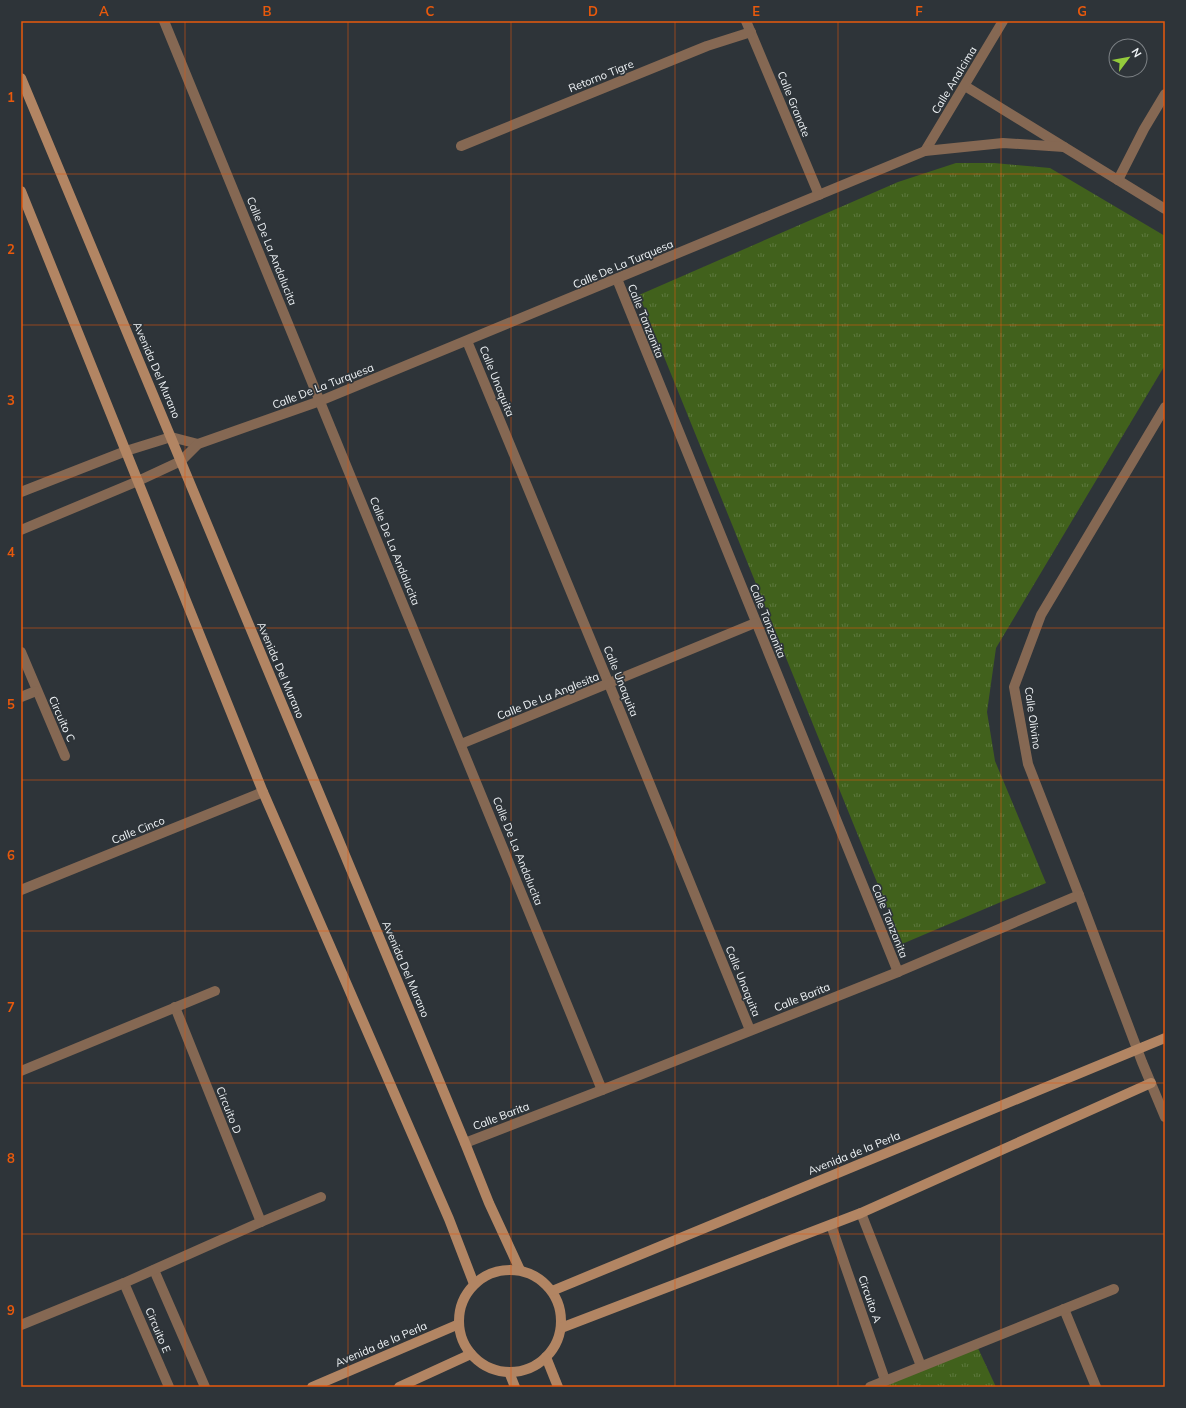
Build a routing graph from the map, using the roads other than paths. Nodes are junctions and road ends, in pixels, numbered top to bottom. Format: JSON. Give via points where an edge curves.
{"nodes":[{"id":1,"x":164,"y":21,"type":"edge"},
{"id":2,"x":746,"y":21,"type":"edge"},
{"id":3,"x":1003,"y":21,"type":"edge"},
{"id":4,"x":751,"y":32,"type":"junction"},
{"id":5,"x":21,"y":78,"type":"edge"},
{"id":6,"x":965,"y":86,"type":"junction"},
{"id":7,"x":1165,"y":94,"type":"edge"},
{"id":8,"x":462,"y":146,"type":"dead end"},
{"id":9,"x":1064,"y":146,"type":"junction"},
{"id":10,"x":925,"y":151,"type":"junction"},
{"id":11,"x":1118,"y":180,"type":"junction"},
{"id":12,"x":21,"y":191,"type":"edge"},
{"id":13,"x":818,"y":195,"type":"junction"},
{"id":14,"x":1165,"y":209,"type":"edge"},
{"id":15,"x":617,"y":279,"type":"junction"},
{"id":16,"x":467,"y":341,"type":"junction"},
{"id":17,"x":320,"y":401,"type":"junction"},
{"id":18,"x":1165,"y":408,"type":"edge"},
{"id":19,"x":172,"y":437,"type":"junction"},
{"id":20,"x":198,"y":444,"type":"junction"},
{"id":21,"x":126,"y":451,"type":"junction"},
{"id":22,"x":181,"y":461,"type":"junction"},
{"id":23,"x":138,"y":481,"type":"junction"},
{"id":24,"x":21,"y":492,"type":"edge"},
{"id":25,"x":21,"y":530,"type":"edge"},
{"id":26,"x":755,"y":623,"type":"junction"},
{"id":27,"x":21,"y":652,"type":"edge"},
{"id":28,"x":609,"y":684,"type":"junction"},
{"id":29,"x":36,"y":691,"type":"junction"},
{"id":30,"x":21,"y":697,"type":"edge"},
{"id":31,"x":461,"y":744,"type":"junction"},
{"id":32,"x":65,"y":756,"type":"dead end"},
{"id":33,"x":263,"y":792,"type":"junction"},
{"id":34,"x":21,"y":890,"type":"edge"},
{"id":35,"x":1079,"y":895,"type":"junction"},
{"id":36,"x":898,"y":972,"type":"junction"},
{"id":37,"x":216,"y":991,"type":"dead end"},
{"id":38,"x":175,"y":1007,"type":"junction"},
{"id":39,"x":750,"y":1030,"type":"junction"},
{"id":40,"x":1165,"y":1038,"type":"edge"},
{"id":41,"x":1138,"y":1049,"type":"junction"},
{"id":42,"x":21,"y":1070,"type":"edge"},
{"id":43,"x":1150,"y":1080,"type":"junction"},
{"id":44,"x":602,"y":1090,"type":"junction"},
{"id":45,"x":1165,"y":1117,"type":"edge"},
{"id":46,"x":465,"y":1142,"type":"junction"},
{"id":47,"x":321,"y":1197,"type":"dead end"},
{"id":48,"x":861,"y":1213,"type":"junction"},
{"id":49,"x":261,"y":1222,"type":"junction"},
{"id":50,"x":831,"y":1225,"type":"junction"},
{"id":51,"x":154,"y":1270,"type":"junction"},
{"id":52,"x":520,"y":1270,"type":"junction"},
{"id":53,"x":124,"y":1283,"type":"junction"},
{"id":54,"x":474,"y":1284,"type":"junction"},
{"id":55,"x":1114,"y":1289,"type":"dead end"},
{"id":56,"x":552,"y":1291,"type":"junction"},
{"id":57,"x":1064,"y":1309,"type":"junction"},
{"id":58,"x":459,"y":1324,"type":"junction"},
{"id":59,"x":21,"y":1325,"type":"edge"},
{"id":60,"x":561,"y":1328,"type":"junction"},
{"id":61,"x":471,"y":1354,"type":"junction"},
{"id":62,"x":546,"y":1357,"type":"junction"},
{"id":63,"x":921,"y":1366,"type":"junction"},
{"id":64,"x":509,"y":1372,"type":"junction"},
{"id":65,"x":885,"y":1380,"type":"junction"},
{"id":66,"x":169,"y":1387,"type":"edge"},
{"id":67,"x":206,"y":1387,"type":"edge"},
{"id":68,"x":312,"y":1387,"type":"edge"},
{"id":69,"x":399,"y":1387,"type":"edge"},
{"id":70,"x":515,"y":1387,"type":"edge"},
{"id":71,"x":558,"y":1387,"type":"edge"},
{"id":72,"x":870,"y":1387,"type":"edge"},
{"id":73,"x":1096,"y":1387,"type":"edge"}],
"edges":[{"from":1,"to":17,"type":"street","name":"Calle De La Andalucita"},
{"from":2,"to":4,"type":"street","name":"Calle Granate"},
{"from":3,"to":6,"type":"street","name":"Calle Analcima"},
{"from":4,"to":8,"type":"street","name":"Retorno Tigre","via":[[707,46]]},
{"from":4,"to":13,"type":"street","name":"Calle Granate"},
{"from":5,"to":19,"type":"street","name":"Avenida Del Murano"},
{"from":6,"to":9,"type":"street","name":"Calle De La Turquesa"},
{"from":6,"to":10,"type":"street","name":"Calle Analcima"},
{"from":7,"to":11,"type":"street"},
{"from":9,"to":10,"type":"street","name":"Calle De La Turquesa","via":[[1003,143]]},
{"from":9,"to":11,"type":"street","name":"Calle De La Turquesa"},
{"from":10,"to":13,"type":"street","name":"Calle De La Turquesa"},
{"from":11,"to":14,"type":"street","name":"Calle De La Turquesa"},
{"from":12,"to":21,"type":"street"},
{"from":13,"to":15,"type":"street","name":"Calle De La Turquesa"},
{"from":15,"to":16,"type":"street","name":"Calle De La Turquesa"},
{"from":15,"to":26,"type":"street","name":"Calle Tanzanita"},
{"from":16,"to":17,"type":"street","name":"Calle De La Turquesa"},
{"from":16,"to":28,"type":"street","name":"Calle Unaquita"},
{"from":17,"to":20,"type":"street","name":"Calle De La Turquesa"},
{"from":17,"to":31,"type":"street","name":"Calle De La Andalucita"},
{"from":18,"to":35,"type":"street","name":"Calle Olivino","via":[[1041,615],[1014,686],[1028,764]]},
{"from":19,"to":20,"type":"street"},
{"from":19,"to":21,"type":"street"},
{"from":19,"to":22,"type":"street","name":"Avenida Del Murano"},
{"from":20,"to":22,"type":"street","name":"Calle De La Turquesa"},
{"from":21,"to":23,"type":"street"},
{"from":21,"to":24,"type":"street"},
{"from":22,"to":23,"type":"street","name":"Calle De La Turquesa"},
{"from":22,"to":46,"type":"street","name":"Avenida Del Murano"},
{"from":23,"to":25,"type":"street","name":"Calle De La Turquesa"},
{"from":23,"to":33,"type":"street"},
{"from":26,"to":28,"type":"street","name":"Calle De La Anglesita"},
{"from":26,"to":36,"type":"street","name":"Calle Tanzanita"},
{"from":27,"to":29,"type":"street","name":"Circuito C"},
{"from":28,"to":31,"type":"street","name":"Calle De La Anglesita"},
{"from":28,"to":39,"type":"street","name":"Calle Unaquita"},
{"from":29,"to":30,"type":"street","name":"Circuito C"},
{"from":29,"to":32,"type":"street","name":"Circuito C"},
{"from":31,"to":44,"type":"street","name":"Calle De La Andalucita"},
{"from":33,"to":34,"type":"street","name":"Calle Cinco"},
{"from":33,"to":54,"type":"street","via":[[449,1219]]},
{"from":35,"to":36,"type":"street","name":"Calle Barita"},
{"from":35,"to":41,"type":"street","name":"Calle Olivino"},
{"from":36,"to":39,"type":"street","name":"Calle Barita"},
{"from":37,"to":38,"type":"street"},
{"from":38,"to":42,"type":"street"},
{"from":38,"to":49,"type":"street","name":"Circuito D"},
{"from":39,"to":44,"type":"street","name":"Calle Barita"},
{"from":40,"to":41,"type":"street","name":"Avenida de la Perla"},
{"from":41,"to":43,"type":"street","name":"Calle Olivino"},
{"from":41,"to":56,"type":"street","name":"Avenida de la Perla"},
{"from":43,"to":45,"type":"street"},
{"from":43,"to":48,"type":"street"},
{"from":44,"to":46,"type":"street","name":"Calle Barita"},
{"from":46,"to":52,"type":"street","name":"Avenida Del Murano","via":[[489,1203]]},
{"from":47,"to":49,"type":"street"},
{"from":48,"to":50,"type":"street"},
{"from":48,"to":63,"type":"street","name":"Circuito A"},
{"from":49,"to":51,"type":"street"},
{"from":50,"to":60,"type":"street"},
{"from":50,"to":65,"type":"street","name":"Circuito A"},
{"from":51,"to":53,"type":"street"},
{"from":51,"to":67,"type":"street"},
{"from":52,"to":54,"type":"street","via":[[495,1271]]},
{"from":52,"to":56,"type":"street","via":[[538,1277]]},
{"from":53,"to":59,"type":"street"},
{"from":53,"to":66,"type":"street","name":"Circuito E"},
{"from":54,"to":58,"type":"street","via":[[465,1295],[460,1309]]},
{"from":55,"to":57,"type":"street"},
{"from":56,"to":60,"type":"street","via":[[560,1308]]},
{"from":57,"to":63,"type":"street"},
{"from":57,"to":73,"type":"street"},
{"from":58,"to":61,"type":"street","via":[[462,1340]]},
{"from":58,"to":68,"type":"street","name":"Avenida de la Perla"},
{"from":60,"to":62,"type":"street","via":[[556,1344]]},
{"from":61,"to":64,"type":"street","via":[[495,1370]]},
{"from":61,"to":69,"type":"street"},
{"from":62,"to":64,"type":"street","via":[[529,1368]]},
{"from":62,"to":71,"type":"street"},
{"from":63,"to":65,"type":"street"},
{"from":64,"to":70,"type":"street"},
{"from":65,"to":72,"type":"street"}]}
